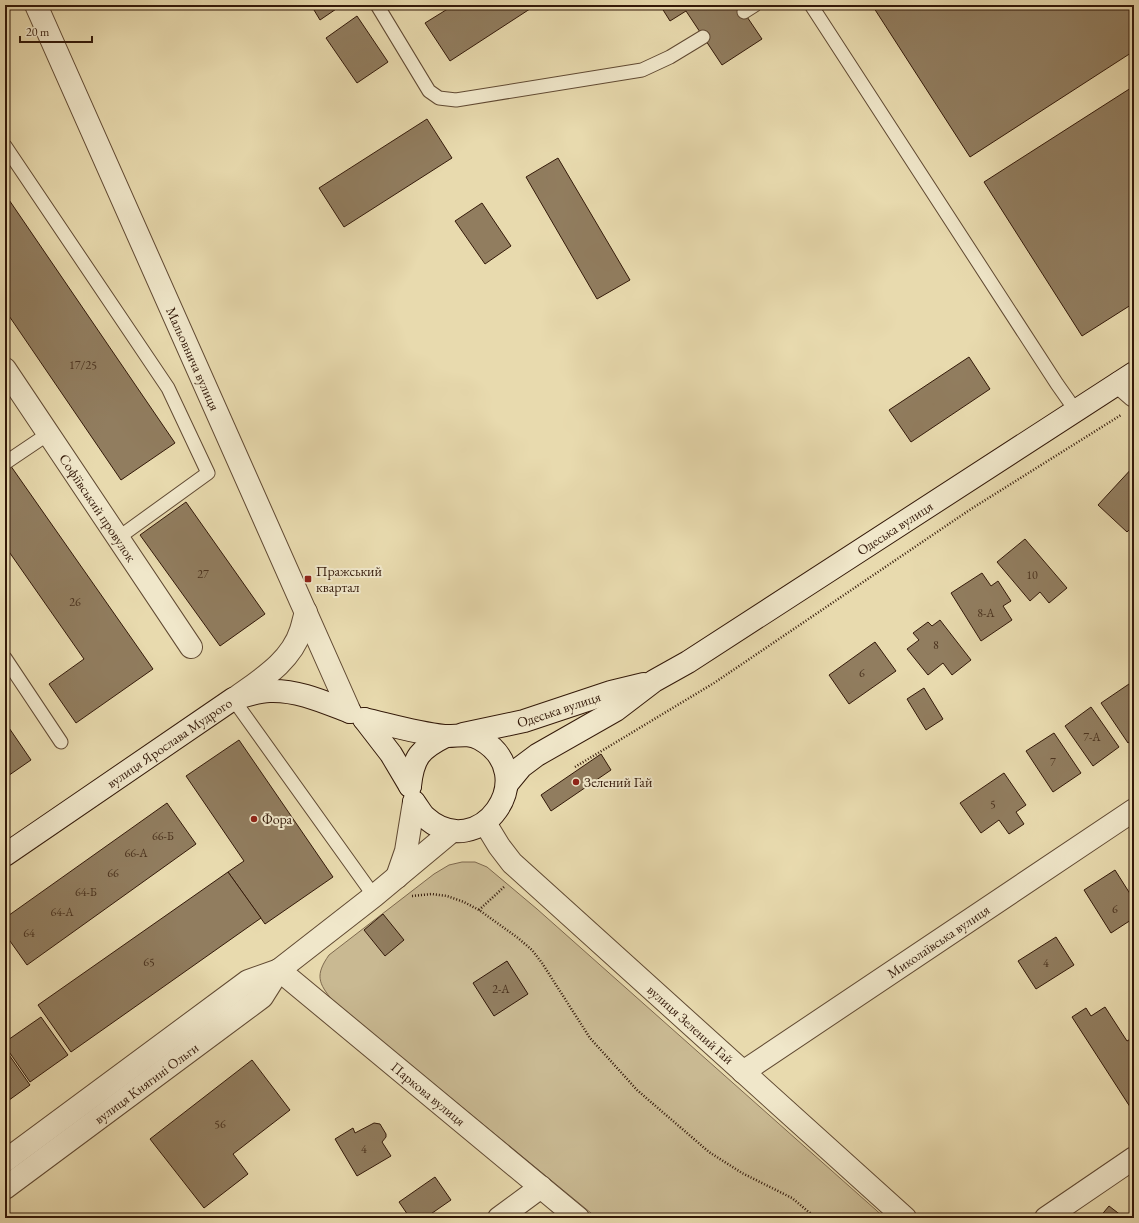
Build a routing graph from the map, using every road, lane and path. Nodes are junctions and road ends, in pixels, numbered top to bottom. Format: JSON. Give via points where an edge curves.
{"nodes":[{"id":1,"x":36,"y":5,"type":"edge"},
{"id":2,"x":377,"y":5,"type":"edge"},
{"id":3,"x":755,"y":5,"type":"edge"},
{"id":4,"x":811,"y":5,"type":"edge"},
{"id":5,"x":744,"y":12,"type":"dead end"},
{"id":6,"x":703,"y":37,"type":"dead end"},
{"id":7,"x":5,"y":146,"type":"edge"},
{"id":8,"x":5,"y":369,"type":"edge"},
{"id":9,"x":1129,"y":384,"type":"edge"},
{"id":10,"x":1076,"y":410,"type":"junction"},
{"id":11,"x":1121,"y":415,"type":"dead end"},
{"id":12,"x":48,"y":434,"type":"junction"},
{"id":13,"x":5,"y":463,"type":"edge"},
{"id":14,"x":118,"y":538,"type":"junction"},
{"id":15,"x":306,"y":612,"type":"junction"},
{"id":16,"x":191,"y":647,"type":"dead end"},
{"id":17,"x":5,"y":658,"type":"edge"},
{"id":18,"x":654,"y":681,"type":"junction"},
{"id":19,"x":233,"y":699,"type":"junction"},
{"id":20,"x":350,"y":712,"type":"joint"},
{"id":21,"x":454,"y":735,"type":"junction"},
{"id":22,"x":61,"y":742,"type":"dead end"},
{"id":23,"x":575,"y":767,"type":"dead end"},
{"id":24,"x":507,"y":784,"type":"junction"},
{"id":25,"x":412,"y":794,"type":"junction"},
{"id":26,"x":1134,"y":810,"type":"edge"},
{"id":27,"x":485,"y":823,"type":"junction"},
{"id":28,"x":452,"y":831,"type":"junction"},
{"id":29,"x":5,"y":855,"type":"edge"},
{"id":30,"x":397,"y":878,"type":"junction"},
{"id":31,"x":504,"y":886,"type":"dead end"},
{"id":32,"x":374,"y":896,"type":"junction"},
{"id":33,"x":412,"y":896,"type":"dead end"},
{"id":34,"x":479,"y":910,"type":"junction"},
{"id":35,"x":279,"y":970,"type":"junction"},
{"id":36,"x":743,"y":1072,"type":"junction"},
{"id":37,"x":1134,"y":1158,"type":"edge"},
{"id":38,"x":5,"y":1161,"type":"edge"},
{"id":39,"x":541,"y":1187,"type":"junction"},
{"id":40,"x":5,"y":1188,"type":"edge"},
{"id":41,"x":499,"y":1218,"type":"edge"},
{"id":42,"x":578,"y":1218,"type":"edge"},
{"id":43,"x":816,"y":1218,"type":"edge"},
{"id":44,"x":905,"y":1218,"type":"edge"},
{"id":45,"x":1046,"y":1218,"type":"edge"}],
"edges":[{"from":1,"to":15,"type":"street","name":"Мальовнича вулиця"},
{"from":2,"to":6,"type":"lane","via":[[429,92],[439,98],[456,100],[642,70]]},
{"from":3,"to":5,"type":"lane"},
{"from":4,"to":10,"type":"lane"},
{"from":7,"to":14,"type":"lane","via":[[168,388],[208,473]]},
{"from":8,"to":12,"type":"street","name":"Софіївський провулок"},
{"from":9,"to":10,"type":"street","name":"Одеська вулиця"},
{"from":10,"to":18,"type":"street","name":"Одеська вулиця","via":[[695,658]]},
{"from":11,"to":23,"type":"path","via":[[971,510],[714,683]]},
{"from":12,"to":13,"type":"lane"},
{"from":12,"to":14,"type":"street","name":"Софіївський провулок"},
{"from":14,"to":16,"type":"street","name":"Софіївський провулок"},
{"from":15,"to":19,"type":"street","via":[[293,647],[273,671]]},
{"from":15,"to":20,"type":"street","name":"Мальовнича вулиця"},
{"from":17,"to":22,"type":"lane"},
{"from":18,"to":21,"type":"street","name":"Одеська вулиця","via":[[611,692],[524,721]]},
{"from":18,"to":24,"type":"street","name":"Одеська вулиця","via":[[616,710],[537,755],[521,767]]},
{"from":19,"to":20,"type":"street","name":"вулиця Ярослава Мудрого","via":[[268,691],[286,692],[318,699]]},
{"from":19,"to":29,"type":"street","name":"вулиця Ярослава Мудрого"},
{"from":19,"to":32,"type":"lane"},
{"from":21,"to":24,"type":"street","via":[[479,738],[492,748],[500,757]]},
{"from":21,"to":25,"type":"street","via":[[430,744],[419,754],[412,769]]},
{"from":21,"to":25,"type":"street","via":[[364,719],[386,748]]},
{"from":24,"to":27,"type":"street","via":[[504,801]]},
{"from":25,"to":28,"type":"street","via":[[424,816],[436,826]]},
{"from":25,"to":30,"type":"street","via":[[406,851]]},
{"from":26,"to":36,"type":"street","name":"Миколаївська вулиця"},
{"from":27,"to":28,"type":"street","via":[[469,830]]},
{"from":27,"to":36,"type":"street","name":"вулиця Зелений Гай","via":[[512,863]]},
{"from":28,"to":30,"type":"street","name":"вулиця Княгині Ольги"},
{"from":30,"to":32,"type":"street","name":"вулиця Княгині Ольги"},
{"from":31,"to":34,"type":"path"},
{"from":32,"to":35,"type":"street","name":"вулиця Княгині Ольги"},
{"from":33,"to":34,"type":"path","via":[[447,896]]},
{"from":34,"to":43,"type":"path","via":[[532,950],[590,1038],[637,1090],[709,1152],[742,1173],[792,1198]]},
{"from":35,"to":38,"type":"street","name":"вулиця Княгині Ольги","via":[[248,981]]},
{"from":35,"to":39,"type":"street","name":"Паркова вулиця"},
{"from":35,"to":40,"type":"street","name":"вулиця Княгині Ольги","via":[[262,997]]},
{"from":36,"to":44,"type":"street","name":"вулиця Зелений Гай"},
{"from":37,"to":45,"type":"street"},
{"from":39,"to":41,"type":"street"},
{"from":39,"to":42,"type":"street","name":"Паркова вулиця"}]}
